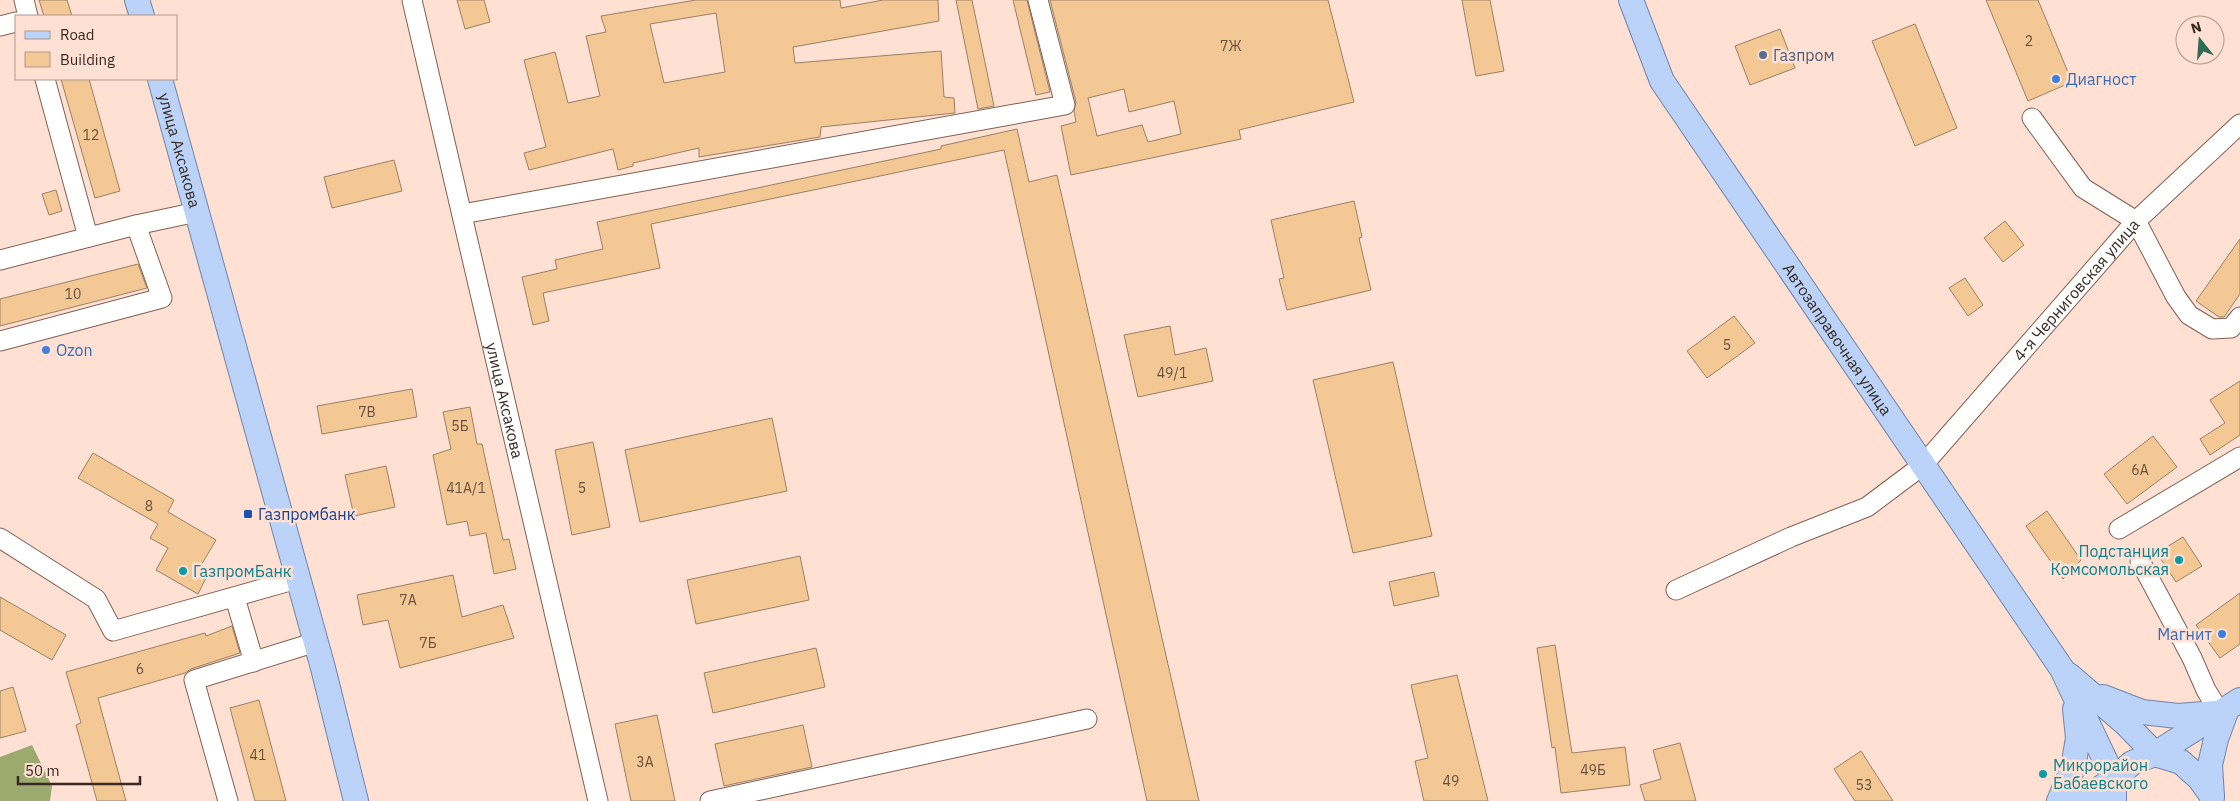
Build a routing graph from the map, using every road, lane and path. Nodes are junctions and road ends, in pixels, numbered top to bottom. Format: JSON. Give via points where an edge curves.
{"nodes":[{"id":1,"x":24,"y":0,"type":"edge"},
{"id":2,"x":137,"y":0,"type":"edge"},
{"id":3,"x":412,"y":0,"type":"edge"},
{"id":4,"x":1038,"y":0,"type":"edge"},
{"id":5,"x":1631,"y":0,"type":"edge"},
{"id":6,"x":28,"y":15,"type":"edge"},
{"id":7,"x":142,"y":15,"type":"edge"},
{"id":8,"x":15,"y":22,"type":"edge"},
{"id":9,"x":0,"y":26,"type":"edge"},
{"id":10,"x":45,"y":80,"type":"edge"},
{"id":11,"x":160,"y":80,"type":"edge"},
{"id":12,"x":2032,"y":118,"type":"dead end"},
{"id":13,"x":2240,"y":124,"type":"edge"},
{"id":14,"x":197,"y":212,"type":"junction"},
{"id":15,"x":462,"y":214,"type":"junction"},
{"id":16,"x":2136,"y":221,"type":"junction"},
{"id":17,"x":136,"y":225,"type":"junction"},
{"id":18,"x":88,"y":237,"type":"junction"},
{"id":19,"x":0,"y":260,"type":"edge"},
{"id":20,"x":2240,"y":316,"type":"edge"},
{"id":21,"x":0,"y":341,"type":"edge"},
{"id":22,"x":2240,"y":457,"type":"edge"},
{"id":23,"x":1923,"y":465,"type":"junction"},
{"id":24,"x":2119,"y":529,"type":"dead end"},
{"id":25,"x":0,"y":538,"type":"edge"},
{"id":26,"x":2140,"y":561,"type":"dead end"},
{"id":27,"x":297,"y":579,"type":"junction"},
{"id":28,"x":1676,"y":590,"type":"dead end"},
{"id":29,"x":235,"y":598,"type":"junction"},
{"id":30,"x":316,"y":642,"type":"junction"},
{"id":31,"x":254,"y":662,"type":"junction"},
{"id":32,"x":2079,"y":690,"type":"junction"},
{"id":33,"x":2229,"y":707,"type":"edge"},
{"id":34,"x":1087,"y":719,"type":"dead end"},
{"id":35,"x":2155,"y":754,"type":"junction"},
{"id":36,"x":2114,"y":790,"type":"edge"},
{"id":37,"x":2212,"y":798,"type":"edge"},
{"id":38,"x":228,"y":801,"type":"edge"},
{"id":39,"x":356,"y":801,"type":"edge"},
{"id":40,"x":598,"y":801,"type":"edge"},
{"id":41,"x":710,"y":801,"type":"edge"},
{"id":42,"x":2059,"y":801,"type":"edge"},
{"id":43,"x":2081,"y":801,"type":"edge"}],
"edges":[{"from":1,"to":6,"type":"street"},
{"from":2,"to":7,"type":"main road"},
{"from":3,"to":15,"type":"street","name":"улица Аксакова"},
{"from":4,"to":15,"type":"street","via":[[1066,105]]},
{"from":5,"to":23,"type":"main road","name":"Автозаправочная улица","via":[[1662,82]]},
{"from":8,"to":9,"type":"street"},
{"from":10,"to":18,"type":"street"},
{"from":11,"to":14,"type":"main road","name":"улица Аксакова"},
{"from":12,"to":16,"type":"street","via":[[2084,188]]},
{"from":13,"to":16,"type":"street","name":"4-я Черниговская улица"},
{"from":14,"to":17,"type":"street"},
{"from":14,"to":27,"type":"main road","name":"улица Аксакова"},
{"from":15,"to":40,"type":"street","name":"улица Аксакова"},
{"from":16,"to":20,"type":"street","via":[[2189,315],[2212,329],[2231,328]]},
{"from":16,"to":23,"type":"street","name":"4-я Черниговская улица"},
{"from":17,"to":18,"type":"street"},
{"from":17,"to":21,"type":"street","via":[[162,298]]},
{"from":18,"to":19,"type":"street"},
{"from":22,"to":24,"type":"street"},
{"from":23,"to":28,"type":"street","name":"4-я Черниговская улица","via":[[1867,507],[1791,537]]},
{"from":23,"to":32,"type":"main road","name":"Автозаправочная улица"},
{"from":25,"to":29,"type":"street","via":[[96,599],[113,631]]},
{"from":26,"to":33,"type":"street","via":[[2206,690]]},
{"from":27,"to":29,"type":"street"},
{"from":27,"to":30,"type":"main road","name":"улица Аксакова"},
{"from":29,"to":31,"type":"street"},
{"from":30,"to":31,"type":"street"},
{"from":30,"to":39,"type":"main road","name":"улица Аксакова"},
{"from":31,"to":38,"type":"street","via":[[194,680]]},
{"from":32,"to":33,"type":"main road","via":[[2142,712],[2178,716]]},
{"from":32,"to":35,"type":"main road","via":[[2126,724]]},
{"from":32,"to":36,"type":"main road","name":"Автозаправочная улица"},
{"from":32,"to":42,"type":"main road","via":[[2078,738],[2073,768]]},
{"from":33,"to":35,"type":"main road"},
{"from":33,"to":37,"type":"main road","via":[[2210,765]]},
{"from":34,"to":41,"type":"street"},
{"from":35,"to":36,"type":"main road","via":[[2132,763]]},
{"from":35,"to":37,"type":"main road","via":[[2181,762],[2199,778]]},
{"from":36,"to":43,"type":"main road"}]}
